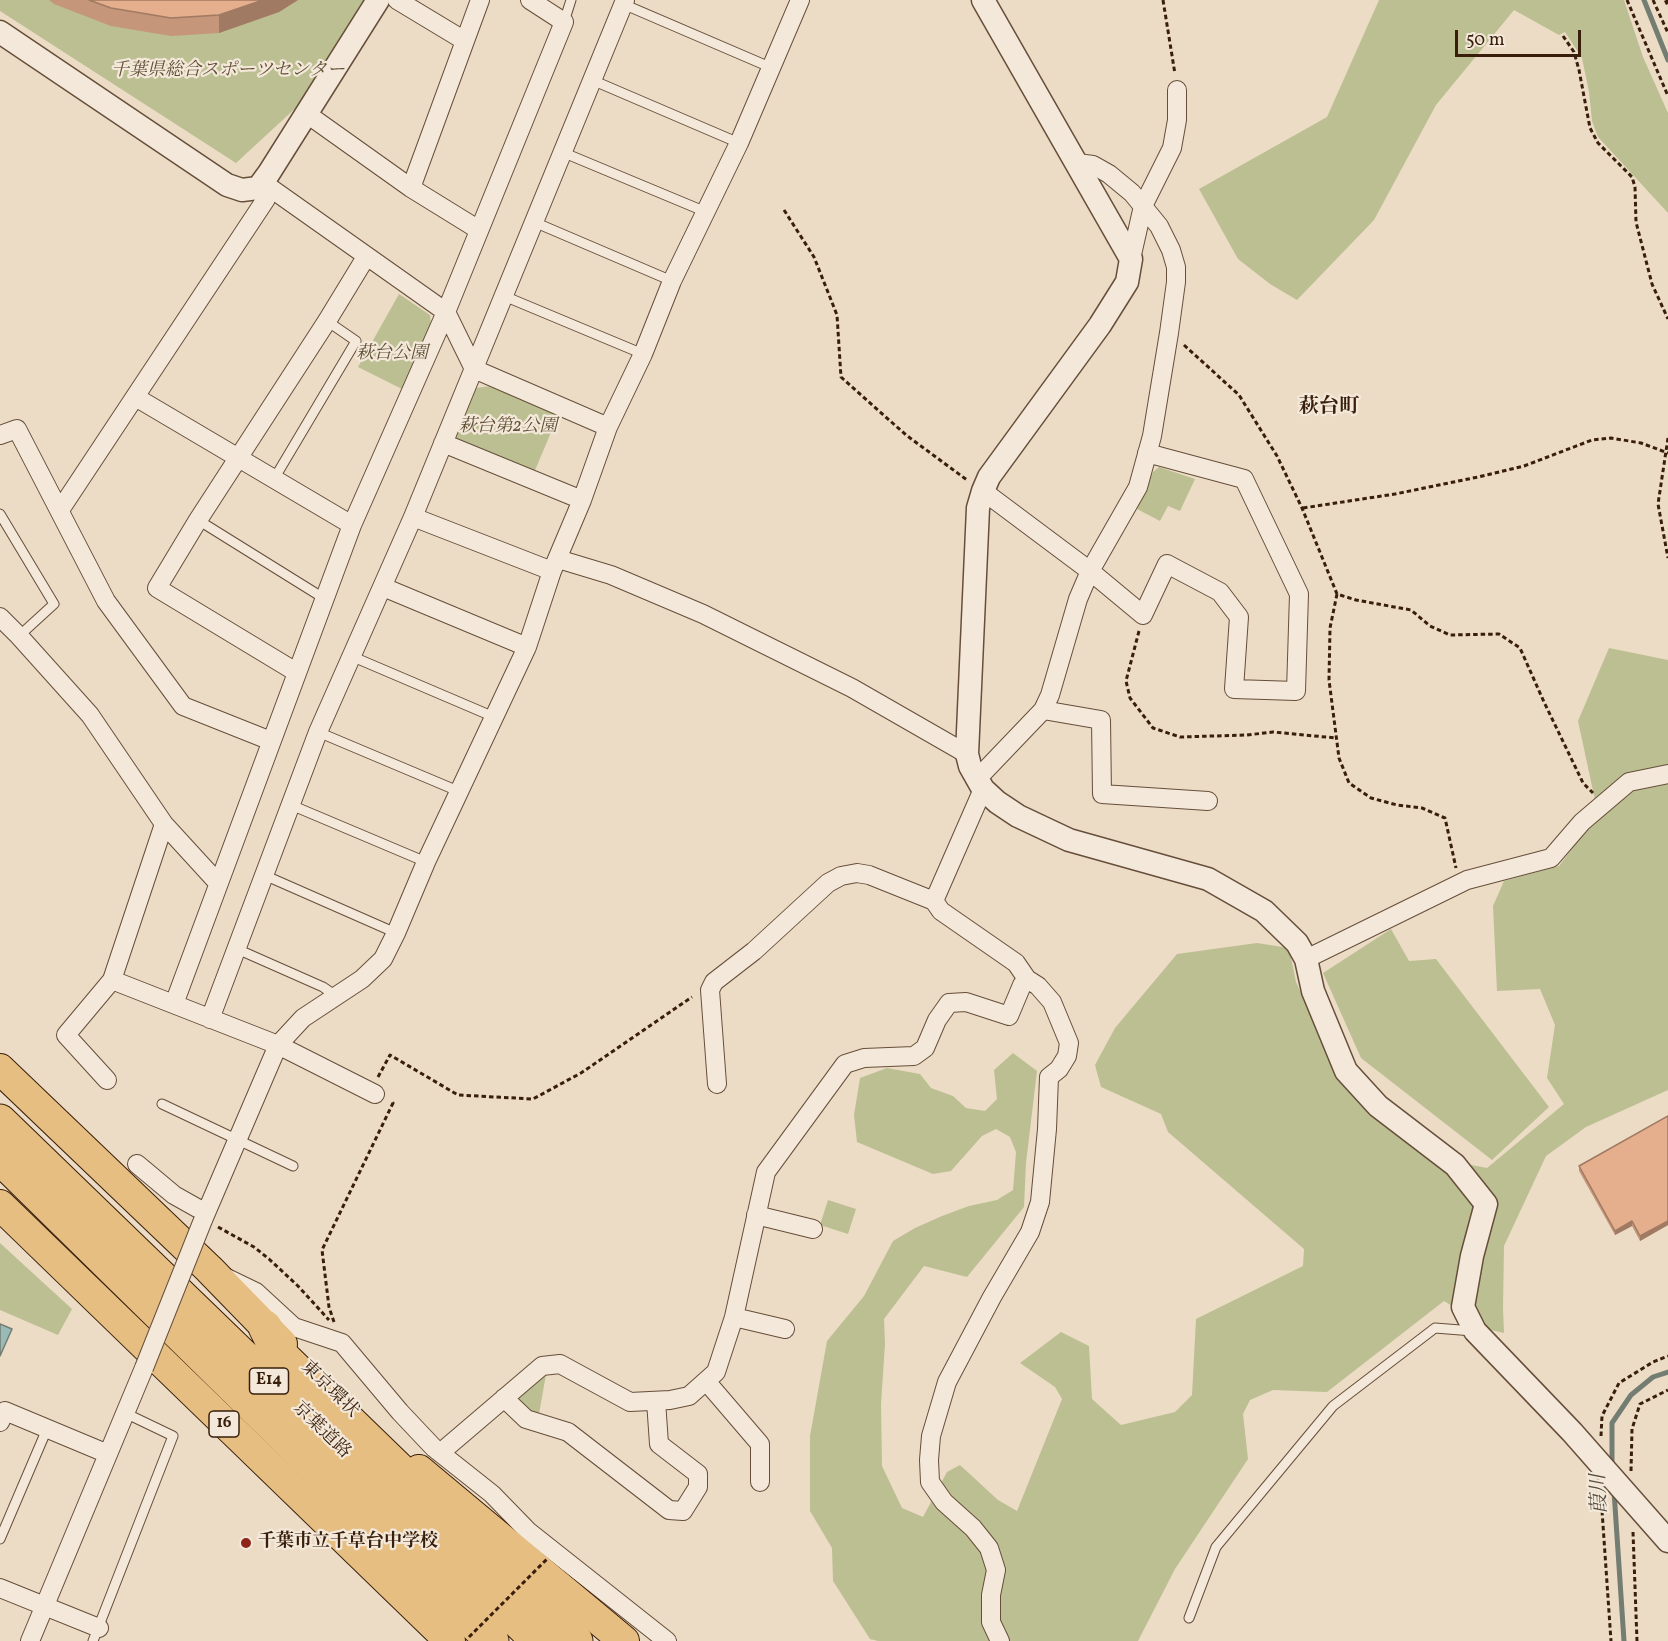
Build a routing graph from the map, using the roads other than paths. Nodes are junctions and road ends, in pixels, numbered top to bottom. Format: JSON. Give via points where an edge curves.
{"nodes":[{"id":1,"x":378,"y":0,"type":"edge"},
{"id":2,"x":397,"y":0,"type":"edge"},
{"id":3,"x":480,"y":0,"type":"edge"},
{"id":4,"x":530,"y":0,"type":"edge"},
{"id":5,"x":571,"y":0,"type":"edge"},
{"id":6,"x":800,"y":0,"type":"edge"},
{"id":7,"x":983,"y":0,"type":"edge"},
{"id":8,"x":624,"y":2,"type":"edge"},
{"id":9,"x":564,"y":22,"type":"junction"},
{"id":10,"x":0,"y":32,"type":"edge"},
{"id":11,"x":465,"y":41,"type":"junction"},
{"id":12,"x":772,"y":68,"type":"junction"},
{"id":13,"x":592,"y":80,"type":"junction"},
{"id":14,"x":1177,"y":90,"type":"road end"},
{"id":15,"x":307,"y":114,"type":"junction"},
{"id":16,"x":739,"y":143,"type":"junction"},
{"id":17,"x":562,"y":152,"type":"junction"},
{"id":18,"x":1077,"y":163,"type":"junction"},
{"id":19,"x":262,"y":182,"type":"junction"},
{"id":20,"x":411,"y":188,"type":"junction"},
{"id":21,"x":1143,"y":206,"type":"junction"},
{"id":22,"x":706,"y":212,"type":"junction"},
{"id":23,"x":534,"y":222,"type":"junction"},
{"id":24,"x":479,"y":230,"type":"junction"},
{"id":25,"x":366,"y":257,"type":"junction"},
{"id":26,"x":1131,"y":259,"type":"junction"},
{"id":27,"x":672,"y":281,"type":"junction"},
{"id":28,"x":504,"y":296,"type":"junction"},
{"id":29,"x":446,"y":312,"type":"junction"},
{"id":30,"x":327,"y":321,"type":"junction"},
{"id":31,"x":643,"y":354,"type":"junction"},
{"id":32,"x":474,"y":369,"type":"junction"},
{"id":33,"x":136,"y":398,"type":"junction"},
{"id":34,"x":608,"y":427,"type":"junction"},
{"id":35,"x":0,"y":435,"type":"edge"},
{"id":36,"x":442,"y":443,"type":"junction"},
{"id":37,"x":1148,"y":453,"type":"junction"},
{"id":38,"x":238,"y":456,"type":"junction"},
{"id":39,"x":274,"y":479,"type":"junction"},
{"id":40,"x":983,"y":491,"type":"junction"},
{"id":41,"x":582,"y":500,"type":"junction"},
{"id":42,"x":60,"y":510,"type":"junction"},
{"id":43,"x":0,"y":514,"type":"edge"},
{"id":44,"x":413,"y":517,"type":"junction"},
{"id":45,"x":198,"y":520,"type":"junction"},
{"id":46,"x":352,"y":525,"type":"junction"},
{"id":47,"x":555,"y":565,"type":"junction"},
{"id":48,"x":1090,"y":571,"type":"junction"},
{"id":49,"x":383,"y":586,"type":"junction"},
{"id":50,"x":325,"y":599,"type":"junction"},
{"id":51,"x":0,"y":617,"type":"edge"},
{"id":52,"x":20,"y":636,"type":"junction"},
{"id":53,"x":526,"y":647,"type":"junction"},
{"id":54,"x":351,"y":656,"type":"junction"},
{"id":55,"x":296,"y":672,"type":"junction"},
{"id":56,"x":1043,"y":710,"type":"junction"},
{"id":57,"x":494,"y":717,"type":"junction"},
{"id":58,"x":318,"y":732,"type":"junction"},
{"id":59,"x":271,"y":741,"type":"junction"},
{"id":60,"x":967,"y":754,"type":"junction"},
{"id":61,"x":1668,"y":774,"type":"edge"},
{"id":62,"x":980,"y":784,"type":"junction"},
{"id":63,"x":458,"y":791,"type":"junction"},
{"id":64,"x":1208,"y":801,"type":"dead end"},
{"id":65,"x":291,"y":805,"type":"junction"},
{"id":66,"x":164,"y":824,"type":"junction"},
{"id":67,"x":426,"y":862,"type":"junction"},
{"id":68,"x":264,"y":875,"type":"junction"},
{"id":69,"x":218,"y":883,"type":"junction"},
{"id":70,"x":934,"y":901,"type":"junction"},
{"id":71,"x":396,"y":933,"type":"junction"},
{"id":72,"x":237,"y":949,"type":"junction"},
{"id":73,"x":1306,"y":959,"type":"junction"},
{"id":74,"x":1027,"y":978,"type":"junction"},
{"id":75,"x":112,"y":980,"type":"junction"},
{"id":76,"x":336,"y":996,"type":"junction"},
{"id":77,"x":174,"y":1004,"type":"junction"},
{"id":78,"x":210,"y":1019,"type":"junction"},
{"id":79,"x":278,"y":1045,"type":"junction"},
{"id":80,"x":0,"y":1069,"type":"edge"},
{"id":81,"x":106,"y":1080,"type":"dead end"},
{"id":82,"x":717,"y":1084,"type":"dead end"},
{"id":83,"x":372,"y":1093,"type":"road end"},
{"id":84,"x":162,"y":1104,"type":"dead end"},
{"id":85,"x":0,"y":1121,"type":"edge"},
{"id":86,"x":237,"y":1140,"type":"junction"},
{"id":87,"x":0,"y":1158,"type":"edge"},
{"id":88,"x":137,"y":1164,"type":"dead end"},
{"id":89,"x":293,"y":1166,"type":"dead end"},
{"id":90,"x":0,"y":1205,"type":"edge"},
{"id":91,"x":756,"y":1215,"type":"junction"},
{"id":92,"x":204,"y":1216,"type":"junction"},
{"id":93,"x":813,"y":1229,"type":"dead end"},
{"id":94,"x":209,"y":1269,"type":"junction"},
{"id":95,"x":734,"y":1317,"type":"junction"},
{"id":96,"x":265,"y":1327,"type":"junction"},
{"id":97,"x":785,"y":1329,"type":"dead end"},
{"id":98,"x":1475,"y":1331,"type":"junction"},
{"id":99,"x":706,"y":1381,"type":"junction"},
{"id":100,"x":504,"y":1398,"type":"junction"},
{"id":101,"x":656,"y":1401,"type":"junction"},
{"id":102,"x":125,"y":1413,"type":"junction"},
{"id":103,"x":0,"y":1422,"type":"edge"},
{"id":104,"x":47,"y":1429,"type":"junction"},
{"id":105,"x":440,"y":1453,"type":"junction"},
{"id":106,"x":108,"y":1454,"type":"junction"},
{"id":107,"x":760,"y":1482,"type":"dead end"},
{"id":108,"x":0,"y":1539,"type":"edge"},
{"id":109,"x":1668,"y":1541,"type":"edge"},
{"id":110,"x":0,"y":1588,"type":"edge"},
{"id":111,"x":44,"y":1606,"type":"junction"},
{"id":112,"x":1189,"y":1618,"type":"dead end"},
{"id":113,"x":96,"y":1635,"type":"edge"},
{"id":114,"x":470,"y":1640,"type":"edge"},
{"id":115,"x":30,"y":1641,"type":"edge"},
{"id":116,"x":538,"y":1641,"type":"edge"},
{"id":117,"x":576,"y":1641,"type":"edge"},
{"id":118,"x":624,"y":1641,"type":"edge"},
{"id":119,"x":667,"y":1641,"type":"edge"},
{"id":120,"x":1000,"y":1641,"type":"edge"}],
"edges":[{"from":1,"to":15,"type":"street"},
{"from":2,"to":11,"type":"street"},
{"from":3,"to":11,"type":"street"},
{"from":4,"to":9,"type":"street"},
{"from":5,"to":9,"type":"lane"},
{"from":6,"to":12,"type":"street"},
{"from":7,"to":18,"type":"street"},
{"from":8,"to":12,"type":"lane"},
{"from":8,"to":13,"type":"street"},
{"from":9,"to":24,"type":"street"},
{"from":10,"to":19,"type":"street","via":[[227,185],[242,190],[258,188]]},
{"from":11,"to":20,"type":"street"},
{"from":12,"to":16,"type":"street"},
{"from":13,"to":16,"type":"lane"},
{"from":13,"to":17,"type":"street"},
{"from":14,"to":21,"type":"street","via":[[1172,148]]},
{"from":15,"to":19,"type":"street"},
{"from":15,"to":20,"type":"street"},
{"from":16,"to":22,"type":"street"},
{"from":17,"to":22,"type":"lane"},
{"from":17,"to":23,"type":"street"},
{"from":18,"to":21,"type":"street","via":[[1093,165],[1109,174]]},
{"from":18,"to":26,"type":"street"},
{"from":19,"to":25,"type":"street"},
{"from":19,"to":33,"type":"street","via":[[266,199]]},
{"from":20,"to":24,"type":"street"},
{"from":21,"to":26,"type":"street"},
{"from":21,"to":37,"type":"street","via":[[1159,226],[1176,267]]},
{"from":22,"to":27,"type":"street"},
{"from":23,"to":27,"type":"lane"},
{"from":23,"to":28,"type":"street"},
{"from":24,"to":29,"type":"street"},
{"from":25,"to":29,"type":"street"},
{"from":25,"to":30,"type":"street"},
{"from":26,"to":40,"type":"street","via":[[1127,282],[1100,325],[989,477]]},
{"from":27,"to":31,"type":"street"},
{"from":28,"to":31,"type":"lane"},
{"from":28,"to":32,"type":"street"},
{"from":29,"to":32,"type":"street"},
{"from":29,"to":46,"type":"street"},
{"from":30,"to":38,"type":"street"},
{"from":30,"to":39,"type":"lane","via":[[356,341]]},
{"from":31,"to":34,"type":"street"},
{"from":32,"to":34,"type":"street"},
{"from":32,"to":36,"type":"street"},
{"from":33,"to":38,"type":"street"},
{"from":33,"to":42,"type":"street"},
{"from":34,"to":41,"type":"street"},
{"from":35,"to":42,"type":"street","via":[[17,429]]},
{"from":36,"to":41,"type":"street"},
{"from":36,"to":44,"type":"street"},
{"from":37,"to":48,"type":"street","via":[[1138,487]]},
{"from":37,"to":48,"type":"street","via":[[1244,479],[1299,594],[1296,691],[1234,689],[1239,617],[1220,592],[1167,564],[1143,615]]},
{"from":38,"to":39,"type":"street"},
{"from":38,"to":45,"type":"street"},
{"from":39,"to":46,"type":"street"},
{"from":40,"to":48,"type":"street"},
{"from":40,"to":60,"type":"street","via":[[978,508]]},
{"from":41,"to":47,"type":"street"},
{"from":42,"to":59,"type":"street","via":[[106,602],[183,706]]},
{"from":43,"to":52,"type":"lane","via":[[54,604]]},
{"from":44,"to":47,"type":"street"},
{"from":44,"to":49,"type":"street"},
{"from":45,"to":50,"type":"lane"},
{"from":45,"to":55,"type":"street","via":[[157,588]]},
{"from":46,"to":50,"type":"street"},
{"from":47,"to":53,"type":"street"},
{"from":47,"to":60,"type":"street","via":[[611,575],[703,614],[852,688]]},
{"from":48,"to":56,"type":"street"},
{"from":49,"to":53,"type":"street"},
{"from":49,"to":54,"type":"street"},
{"from":50,"to":55,"type":"street"},
{"from":51,"to":52,"type":"street"},
{"from":52,"to":66,"type":"street","via":[[90,715]]},
{"from":53,"to":57,"type":"street"},
{"from":54,"to":57,"type":"lane"},
{"from":54,"to":58,"type":"street"},
{"from":55,"to":59,"type":"street"},
{"from":56,"to":62,"type":"street"},
{"from":56,"to":64,"type":"street","via":[[1101,720],[1102,794]]},
{"from":57,"to":63,"type":"street"},
{"from":58,"to":63,"type":"lane"},
{"from":58,"to":65,"type":"street"},
{"from":59,"to":69,"type":"street"},
{"from":60,"to":62,"type":"street"},
{"from":61,"to":73,"type":"street","via":[[1629,782],[1582,822],[1551,858],[1467,880]]},
{"from":62,"to":70,"type":"street"},
{"from":62,"to":73,"type":"street","via":[[1018,816],[1069,840],[1208,879],[1264,911],[1297,943]]},
{"from":63,"to":67,"type":"street"},
{"from":65,"to":67,"type":"lane"},
{"from":65,"to":68,"type":"street"},
{"from":66,"to":69,"type":"street"},
{"from":66,"to":75,"type":"street"},
{"from":67,"to":71,"type":"street"},
{"from":68,"to":71,"type":"lane"},
{"from":68,"to":72,"type":"street"},
{"from":69,"to":77,"type":"street"},
{"from":70,"to":74,"type":"street","via":[[941,911],[1016,963]]},
{"from":70,"to":82,"type":"street","via":[[857,873],[828,883],[714,982],[710,990]]},
{"from":71,"to":76,"type":"street","via":[[383,959]]},
{"from":72,"to":76,"type":"lane"},
{"from":72,"to":78,"type":"street"},
{"from":73,"to":98,"type":"street","via":[[1313,992],[1346,1071],[1378,1106],[1455,1165],[1486,1204],[1463,1306]]},
{"from":74,"to":91,"type":"street","via":[[1009,1016],[966,1002],[949,1003],[925,1048],[914,1056],[864,1058],[845,1064],[766,1172]]},
{"from":74,"to":120,"type":"street","via":[[1052,1002],[1069,1043],[1067,1056],[1049,1077],[1040,1202],[1030,1232],[947,1382],[928,1460],[930,1482],[989,1548],[996,1570],[991,1622]]},
{"from":75,"to":77,"type":"street"},
{"from":75,"to":81,"type":"street","via":[[66,1035]]},
{"from":76,"to":79,"type":"street","via":[[303,1018]]},
{"from":77,"to":78,"type":"street"},
{"from":78,"to":79,"type":"street"},
{"from":79,"to":83,"type":"street"},
{"from":79,"to":86,"type":"street"},
{"from":80,"to":94,"type":"highway","name":"東京環状"},
{"from":84,"to":86,"type":"lane"},
{"from":85,"to":116,"type":"highway","name":"京葉道路","number":"E14"},
{"from":86,"to":89,"type":"lane"},
{"from":86,"to":92,"type":"street"},
{"from":87,"to":114,"type":"highway","name":"京葉道路","number":"E14"},
{"from":88,"to":92,"type":"street"},
{"from":90,"to":114,"type":"highway","number":"16"},
{"from":91,"to":93,"type":"street"},
{"from":91,"to":95,"type":"street"},
{"from":92,"to":102,"type":"street","bridge":true},
{"from":94,"to":96,"type":"highway","name":"東京環状"},
{"from":94,"to":105,"type":"street","via":[[256,1292],[294,1327],[342,1343]]},
{"from":95,"to":97,"type":"street"},
{"from":95,"to":99,"type":"street","via":[[716,1372]]},
{"from":96,"to":117,"type":"highway","via":[[277,1351]]},
{"from":96,"to":118,"type":"highway","name":"東京環状","via":[[376,1434]]},
{"from":98,"to":109,"type":"street","via":[[1572,1432]]},
{"from":98,"to":112,"type":"lane","via":[[1435,1328],[1333,1406],[1216,1547]]},
{"from":99,"to":101,"type":"street","via":[[689,1396]]},
{"from":99,"to":107,"type":"street","via":[[760,1444]]},
{"from":100,"to":101,"type":"street","via":[[542,1366],[560,1364],[630,1402]]},
{"from":100,"to":101,"type":"street","via":[[526,1419],[568,1432],[669,1510],[683,1511],[698,1487],[698,1474],[659,1444]]},
{"from":100,"to":105,"type":"street"},
{"from":102,"to":106,"type":"street"},
{"from":102,"to":113,"type":"lane","via":[[173,1436]]},
{"from":103,"to":104,"type":"street","via":[[5,1411]]},
{"from":104,"to":106,"type":"street"},
{"from":104,"to":108,"type":"lane"},
{"from":105,"to":119,"type":"street","via":[[492,1494],[528,1531]]},
{"from":106,"to":111,"type":"street"},
{"from":110,"to":111,"type":"street"},
{"from":111,"to":113,"type":"street"},
{"from":111,"to":115,"type":"street"}]}
